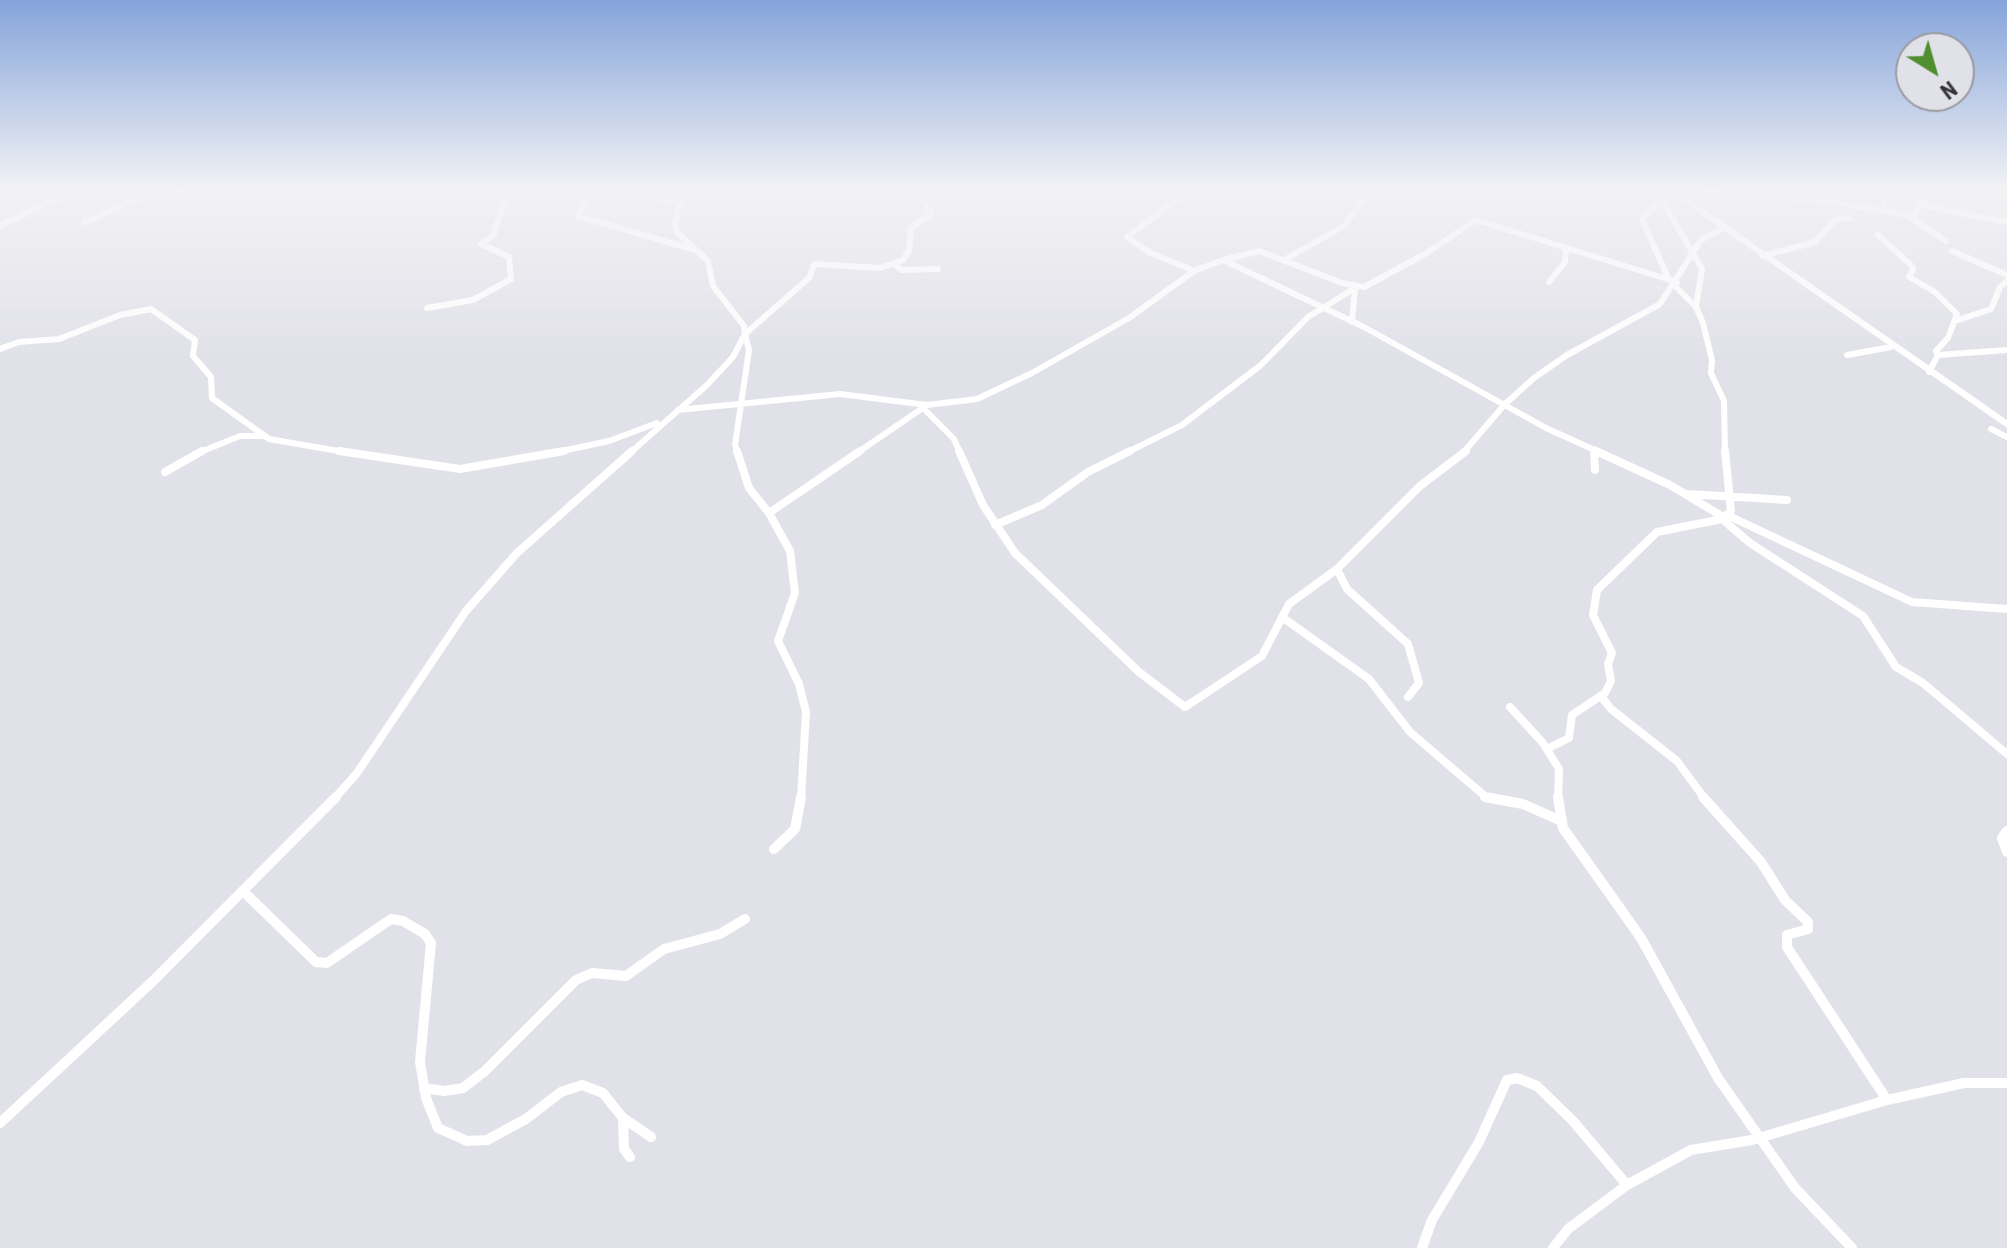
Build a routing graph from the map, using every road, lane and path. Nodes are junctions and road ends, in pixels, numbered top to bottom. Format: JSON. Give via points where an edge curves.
{"nodes":[{"id":1,"x":484,"y":245,"type":"edge"},
{"id":2,"x":679,"y":245,"type":"edge"},
{"id":3,"x":691,"y":245,"type":"edge"},
{"id":4,"x":909,"y":245,"type":"edge"},
{"id":5,"x":1139,"y":245,"type":"edge"},
{"id":6,"x":1310,"y":245,"type":"edge"},
{"id":7,"x":1437,"y":245,"type":"edge"},
{"id":8,"x":1557,"y":245,"type":"edge"},
{"id":9,"x":1655,"y":245,"type":"edge"},
{"id":10,"x":1689,"y":245,"type":"edge"},
{"id":11,"x":1699,"y":245,"type":"edge"},
{"id":12,"x":1747,"y":245,"type":"edge"},
{"id":13,"x":1803,"y":245,"type":"edge"},
{"id":14,"x":1889,"y":245,"type":"edge"},
{"id":15,"x":1566,"y":248,"type":"junction"},
{"id":16,"x":696,"y":250,"type":"junction"},
{"id":17,"x":1952,"y":251,"type":"dead end"},
{"id":18,"x":1694,"y":253,"type":"junction"},
{"id":19,"x":1762,"y":256,"type":"junction"},
{"id":20,"x":1223,"y":260,"type":"junction"},
{"id":21,"x":1284,"y":260,"type":"junction"},
{"id":22,"x":895,"y":265,"type":"junction"},
{"id":23,"x":938,"y":269,"type":"dead end"},
{"id":24,"x":1194,"y":271,"type":"junction"},
{"id":25,"x":2007,"y":278,"type":"edge"},
{"id":26,"x":1549,"y":282,"type":"dead end"},
{"id":27,"x":1673,"y":282,"type":"junction"},
{"id":28,"x":1355,"y":288,"type":"junction"},
{"id":29,"x":1696,"y":307,"type":"junction"},
{"id":30,"x":427,"y":308,"type":"dead end"},
{"id":31,"x":1326,"y":308,"type":"junction"},
{"id":32,"x":1955,"y":321,"type":"junction"},
{"id":33,"x":1352,"y":322,"type":"junction"},
{"id":34,"x":745,"y":334,"type":"junction"},
{"id":35,"x":1891,"y":347,"type":"junction"},
{"id":36,"x":0,"y":349,"type":"edge"},
{"id":37,"x":2007,"y":350,"type":"edge"},
{"id":38,"x":1847,"y":355,"type":"dead end"},
{"id":39,"x":1938,"y":355,"type":"junction"},
{"id":40,"x":1929,"y":372,"type":"junction"},
{"id":41,"x":741,"y":404,"type":"junction"},
{"id":42,"x":1505,"y":404,"type":"junction"},
{"id":43,"x":925,"y":406,"type":"junction"},
{"id":44,"x":677,"y":410,"type":"junction"},
{"id":45,"x":666,"y":420,"type":"junction"},
{"id":46,"x":2007,"y":425,"type":"edge"},
{"id":47,"x":1991,"y":429,"type":"dead end"},
{"id":48,"x":264,"y":436,"type":"junction"},
{"id":49,"x":2007,"y":437,"type":"edge"},
{"id":50,"x":1594,"y":449,"type":"junction"},
{"id":51,"x":1595,"y":470,"type":"dead end"},
{"id":52,"x":165,"y":472,"type":"dead end"},
{"id":53,"x":1686,"y":494,"type":"junction"},
{"id":54,"x":1728,"y":495,"type":"junction"},
{"id":55,"x":1787,"y":500,"type":"dead end"},
{"id":56,"x":769,"y":513,"type":"junction"},
{"id":57,"x":1726,"y":517,"type":"junction"},
{"id":58,"x":995,"y":525,"type":"junction"},
{"id":59,"x":1337,"y":569,"type":"junction"},
{"id":60,"x":2007,"y":609,"type":"edge"},
{"id":61,"x":1282,"y":617,"type":"junction"},
{"id":62,"x":1601,"y":696,"type":"junction"},
{"id":63,"x":1408,"y":697,"type":"dead end"},
{"id":64,"x":1510,"y":707,"type":"dead end"},
{"id":65,"x":1547,"y":749,"type":"junction"},
{"id":66,"x":2007,"y":754,"type":"edge"},
{"id":67,"x":1559,"y":820,"type":"junction"},
{"id":68,"x":2007,"y":831,"type":"edge"},
{"id":69,"x":774,"y":849,"type":"dead end"},
{"id":70,"x":2007,"y":852,"type":"edge"},
{"id":71,"x":244,"y":892,"type":"junction"},
{"id":72,"x":745,"y":919,"type":"dead end"},
{"id":73,"x":2007,"y":1083,"type":"edge"},
{"id":74,"x":424,"y":1088,"type":"junction"},
{"id":75,"x":1887,"y":1100,"type":"junction"},
{"id":76,"x":623,"y":1118,"type":"junction"},
{"id":77,"x":0,"y":1123,"type":"edge"},
{"id":78,"x":651,"y":1137,"type":"dead end"},
{"id":79,"x":1761,"y":1137,"type":"junction"},
{"id":80,"x":630,"y":1157,"type":"dead end"},
{"id":81,"x":1627,"y":1185,"type":"junction"},
{"id":82,"x":1422,"y":1248,"type":"edge"},
{"id":83,"x":1553,"y":1248,"type":"edge"},
{"id":84,"x":1852,"y":1248,"type":"edge"}],
"edges":[{"from":1,"to":30,"type":"street","via":[[509,257],[511,279],[478,298]]},
{"from":2,"to":16,"type":"street"},
{"from":3,"to":16,"type":"street"},
{"from":4,"to":22,"type":"street","via":[[907,256]]},
{"from":5,"to":24,"type":"street"},
{"from":6,"to":21,"type":"street"},
{"from":7,"to":28,"type":"street"},
{"from":8,"to":15,"type":"street"},
{"from":9,"to":27,"type":"street"},
{"from":10,"to":18,"type":"street"},
{"from":11,"to":18,"type":"street"},
{"from":12,"to":19,"type":"street"},
{"from":13,"to":19,"type":"street"},
{"from":14,"to":32,"type":"street","via":[[1910,264],[1909,277],[1957,314]]},
{"from":15,"to":26,"type":"street","via":[[1565,262]]},
{"from":15,"to":27,"type":"street"},
{"from":16,"to":34,"type":"street","via":[[708,261],[713,286],[739,317]]},
{"from":17,"to":25,"type":"street"},
{"from":18,"to":27,"type":"street"},
{"from":18,"to":29,"type":"street","via":[[1703,272]]},
{"from":19,"to":35,"type":"street"},
{"from":20,"to":21,"type":"street","via":[[1255,250]]},
{"from":20,"to":24,"type":"street"},
{"from":20,"to":31,"type":"street"},
{"from":21,"to":28,"type":"street"},
{"from":22,"to":23,"type":"street","via":[[902,270]]},
{"from":22,"to":34,"type":"street","via":[[814,264],[809,278]]},
{"from":24,"to":43,"type":"street","via":[[1129,318],[993,394]]},
{"from":25,"to":32,"type":"street","via":[[1991,309]]},
{"from":27,"to":29,"type":"street"},
{"from":27,"to":42,"type":"street","via":[[1660,304],[1567,355]]},
{"from":28,"to":31,"type":"street"},
{"from":28,"to":33,"type":"street"},
{"from":29,"to":54,"type":"street","via":[[1710,347],[1711,373],[1724,401]]},
{"from":31,"to":33,"type":"street"},
{"from":31,"to":58,"type":"street","via":[[1308,317],[1261,365],[1182,425],[1088,472],[1042,505]]},
{"from":32,"to":39,"type":"street"},
{"from":33,"to":42,"type":"street"},
{"from":34,"to":41,"type":"street","via":[[749,350]]},
{"from":34,"to":44,"type":"street","via":[[721,372]]},
{"from":35,"to":38,"type":"street"},
{"from":35,"to":40,"type":"street"},
{"from":36,"to":48,"type":"street","via":[[59,339],[151,309],[195,340],[193,356],[211,377],[212,398]]},
{"from":37,"to":39,"type":"street"},
{"from":39,"to":40,"type":"street"},
{"from":40,"to":46,"type":"street"},
{"from":41,"to":43,"type":"street","via":[[840,394]]},
{"from":41,"to":44,"type":"street"},
{"from":41,"to":56,"type":"street","via":[[735,440],[739,461],[752,494]]},
{"from":42,"to":50,"type":"street"},
{"from":42,"to":59,"type":"street","via":[[1478,441],[1420,486]]},
{"from":43,"to":56,"type":"street"},
{"from":43,"to":58,"type":"street","via":[[954,439]]},
{"from":44,"to":45,"type":"street"},
{"from":45,"to":48,"type":"street","via":[[582,448],[460,469],[279,443]]},
{"from":45,"to":71,"type":"street","via":[[499,573],[466,611],[357,773]]},
{"from":47,"to":49,"type":"street"},
{"from":48,"to":52,"type":"street","via":[[214,444]]},
{"from":50,"to":51,"type":"street"},
{"from":50,"to":53,"type":"street"},
{"from":53,"to":54,"type":"street"},
{"from":53,"to":57,"type":"street"},
{"from":54,"to":55,"type":"street"},
{"from":54,"to":57,"type":"street"},
{"from":56,"to":69,"type":"street","via":[[790,551],[795,580],[792,607],[778,641],[806,712],[800,815],[795,829]]},
{"from":57,"to":60,"type":"street","via":[[1921,605]]},
{"from":57,"to":62,"type":"street","via":[[1657,532],[1597,590],[1593,615],[1612,653],[1611,681]]},
{"from":57,"to":66,"type":"street","via":[[1750,543],[1863,616],[1894,665]]},
{"from":58,"to":61,"type":"street","via":[[1015,553],[1094,630],[1185,707],[1262,656]]},
{"from":59,"to":61,"type":"street","via":[[1298,596]]},
{"from":59,"to":63,"type":"street","via":[[1347,589],[1408,644],[1419,683]]},
{"from":61,"to":67,"type":"street","via":[[1369,679],[1410,732],[1486,797],[1523,804]]},
{"from":62,"to":65,"type":"street","via":[[1572,715],[1569,738]]},
{"from":62,"to":75,"type":"street","via":[[1677,761],[1808,922],[1808,929],[1787,935],[1787,947]]},
{"from":64,"to":65,"type":"street"},
{"from":65,"to":67,"type":"street","via":[[1561,776]]},
{"from":67,"to":79,"type":"street","via":[[1641,938],[1718,1078]]},
{"from":68,"to":70,"type":"street","via":[[2002,838]]},
{"from":71,"to":74,"type":"street","via":[[316,962],[327,963],[391,919],[425,934],[431,943],[420,1062]]},
{"from":71,"to":77,"type":"street"},
{"from":72,"to":74,"type":"street","via":[[720,934],[664,949],[626,976],[586,974],[463,1088]]},
{"from":73,"to":75,"type":"street","via":[[1964,1083]]},
{"from":74,"to":76,"type":"street","via":[[438,1128],[467,1141],[487,1140],[508,1130],[573,1086],[603,1093]]},
{"from":75,"to":79,"type":"street"},
{"from":76,"to":78,"type":"street"},
{"from":76,"to":80,"type":"street","via":[[624,1149]]},
{"from":79,"to":81,"type":"street","via":[[1691,1150]]},
{"from":79,"to":84,"type":"street","via":[[1795,1188]]},
{"from":81,"to":82,"type":"street","via":[[1537,1086],[1507,1080]]},
{"from":81,"to":83,"type":"street","via":[[1568,1229]]}]}
